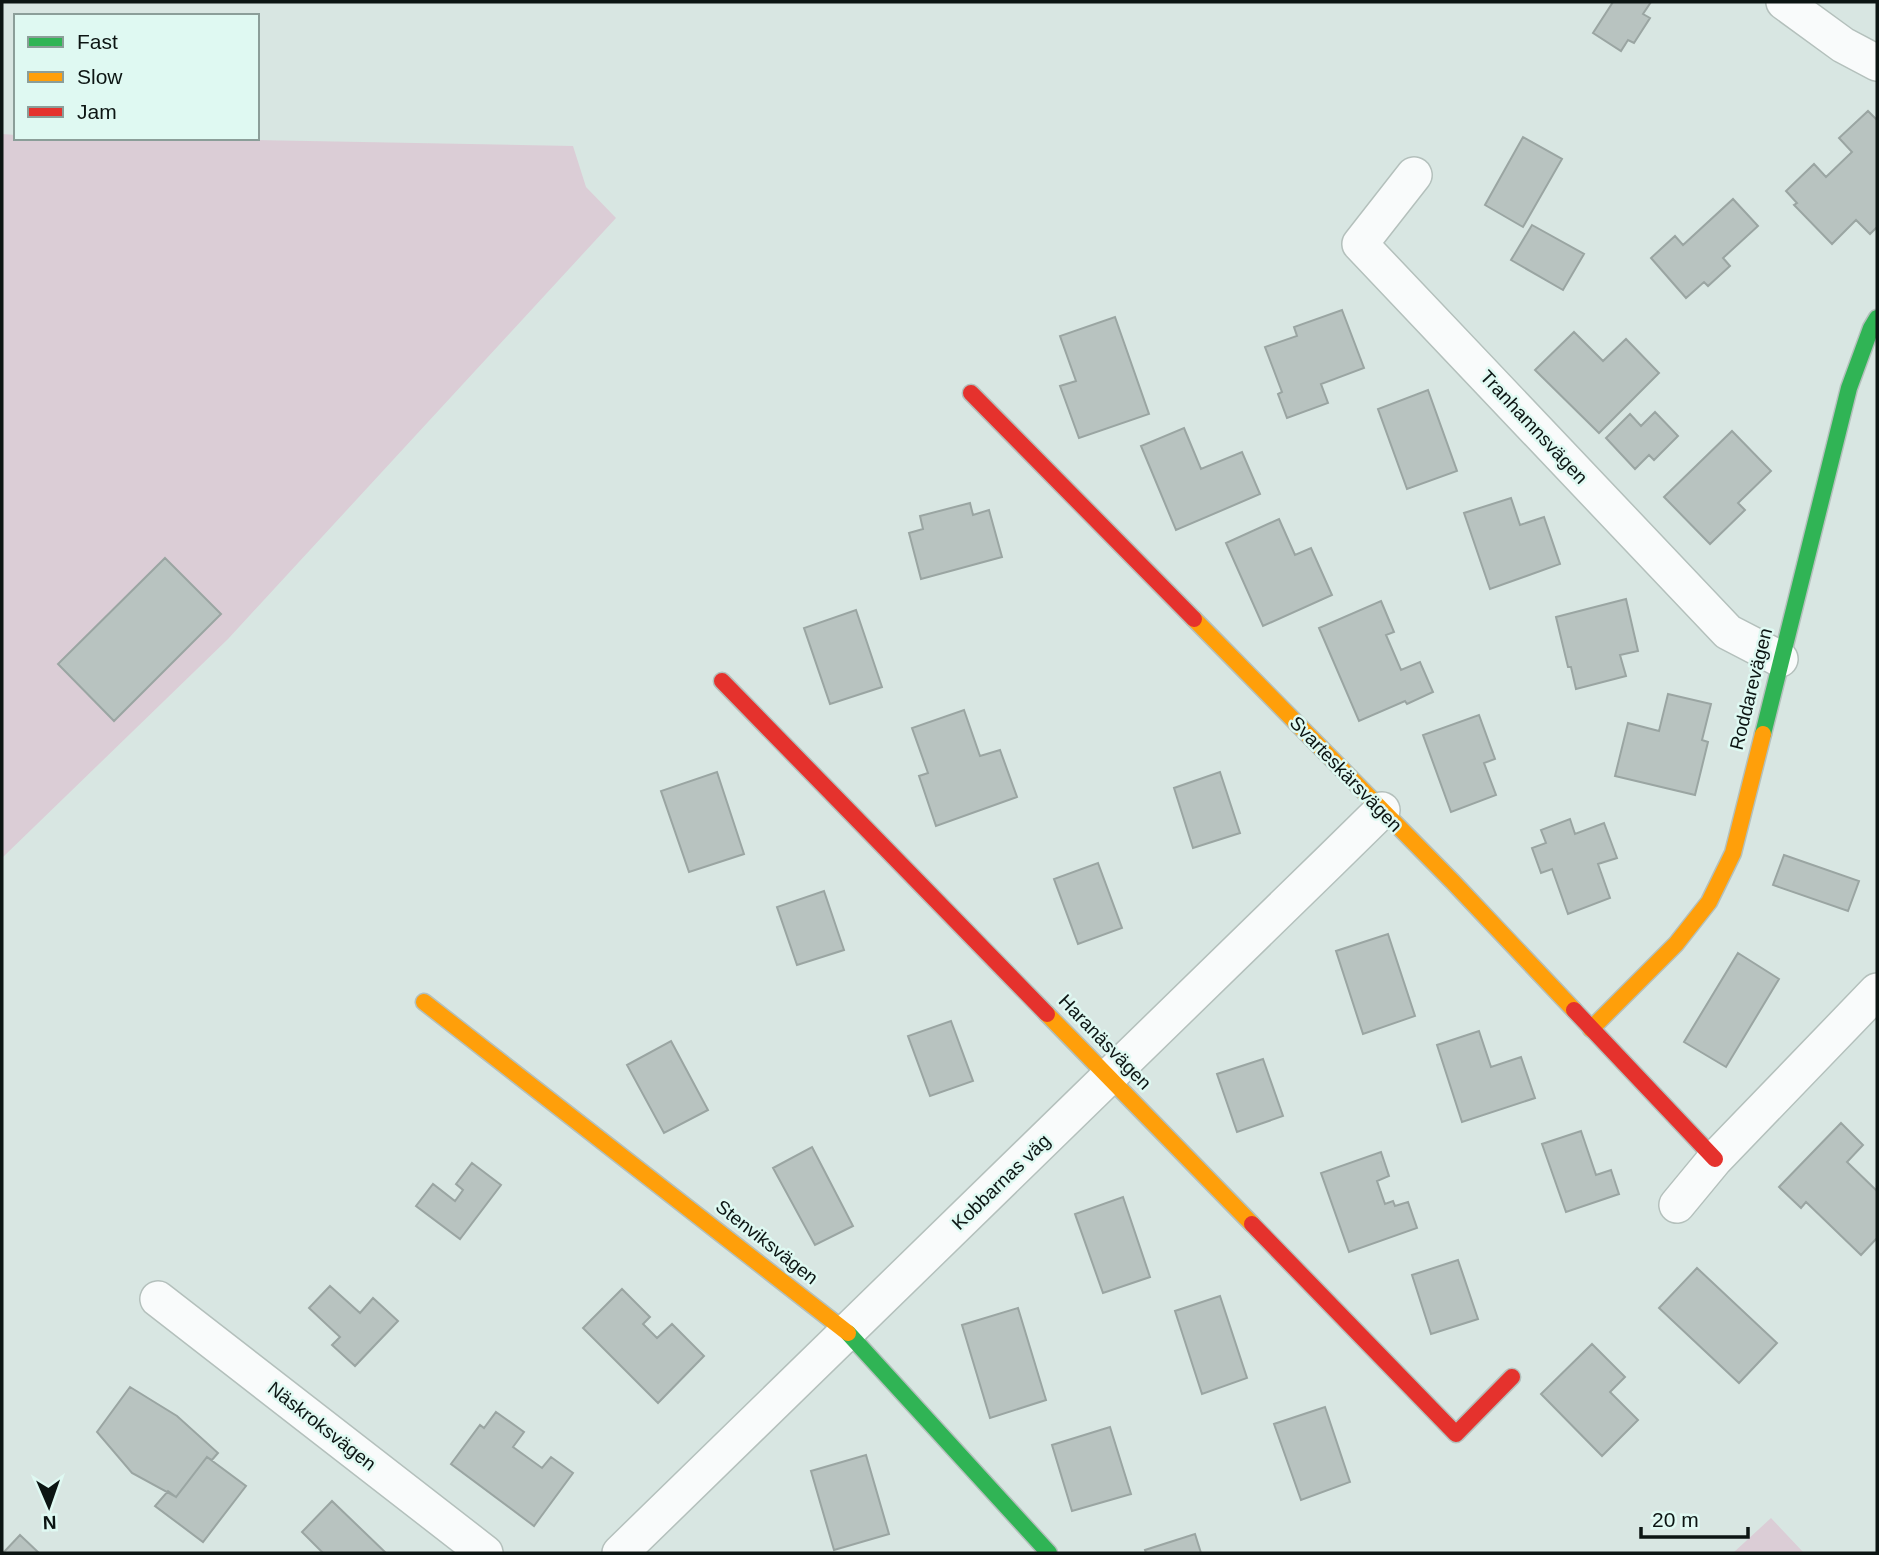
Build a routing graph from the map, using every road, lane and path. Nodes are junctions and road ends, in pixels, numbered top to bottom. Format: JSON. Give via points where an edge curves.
{"nodes":[{"id":1,"x":1784,"y":2,"type":"edge"},
{"id":2,"x":1877,"y":63,"type":"edge"},
{"id":3,"x":1414,"y":174,"type":"dead end"},
{"id":4,"x":1877,"y":318,"type":"edge"},
{"id":5,"x":971,"y":393,"type":"dead end"},
{"id":6,"x":1780,"y":659,"type":"junction"},
{"id":7,"x":722,"y":681,"type":"dead end"},
{"id":8,"x":1382,"y":810,"type":"junction"},
{"id":9,"x":1877,"y":991,"type":"edge"},
{"id":10,"x":424,"y":1002,"type":"dead end"},
{"id":11,"x":1591,"y":1029,"type":"junction"},
{"id":12,"x":1110,"y":1077,"type":"junction"},
{"id":13,"x":1715,"y":1159,"type":"junction"},
{"id":14,"x":1677,"y":1205,"type":"dead end"},
{"id":15,"x":158,"y":1299,"type":"dead end"},
{"id":16,"x":846,"y":1330,"type":"junction"},
{"id":17,"x":1512,"y":1377,"type":"dead end"},
{"id":18,"x":485,"y":1553,"type":"edge"},
{"id":19,"x":620,"y":1553,"type":"edge"},
{"id":20,"x":1049,"y":1553,"type":"edge"}],
"edges":[{"from":1,"to":2,"type":"street","via":[[1843,46]]},
{"from":3,"to":6,"type":"street","name":"Tranhamnsvägen","via":[[1360,244],[1728,632]]},
{"from":4,"to":6,"type":"street","name":"Roddarevägen","via":[[1849,388]]},
{"from":5,"to":8,"type":"street","name":"Svarteskärsvägen"},
{"from":6,"to":11,"type":"street","name":"Roddarevägen","via":[[1733,853],[1709,902],[1676,944]]},
{"from":7,"to":12,"type":"street","name":"Haranäsvägen"},
{"from":8,"to":11,"type":"street","name":"Svarteskärsvägen"},
{"from":8,"to":12,"type":"street","name":"Kobbarnas väg"},
{"from":9,"to":13,"type":"street"},
{"from":10,"to":16,"type":"street","name":"Stenviksvägen"},
{"from":11,"to":13,"type":"street","name":"Svarteskärsvägen"},
{"from":12,"to":16,"type":"street","name":"Kobbarnas väg"},
{"from":12,"to":17,"type":"street","name":"Haranäsvägen","via":[[1456,1434]]},
{"from":13,"to":14,"type":"street"},
{"from":15,"to":18,"type":"street","name":"Näskroksvägen"},
{"from":16,"to":19,"type":"street","name":"Kobbarnas väg"},
{"from":16,"to":20,"type":"street","name":"Stenviksvägen"}]}
